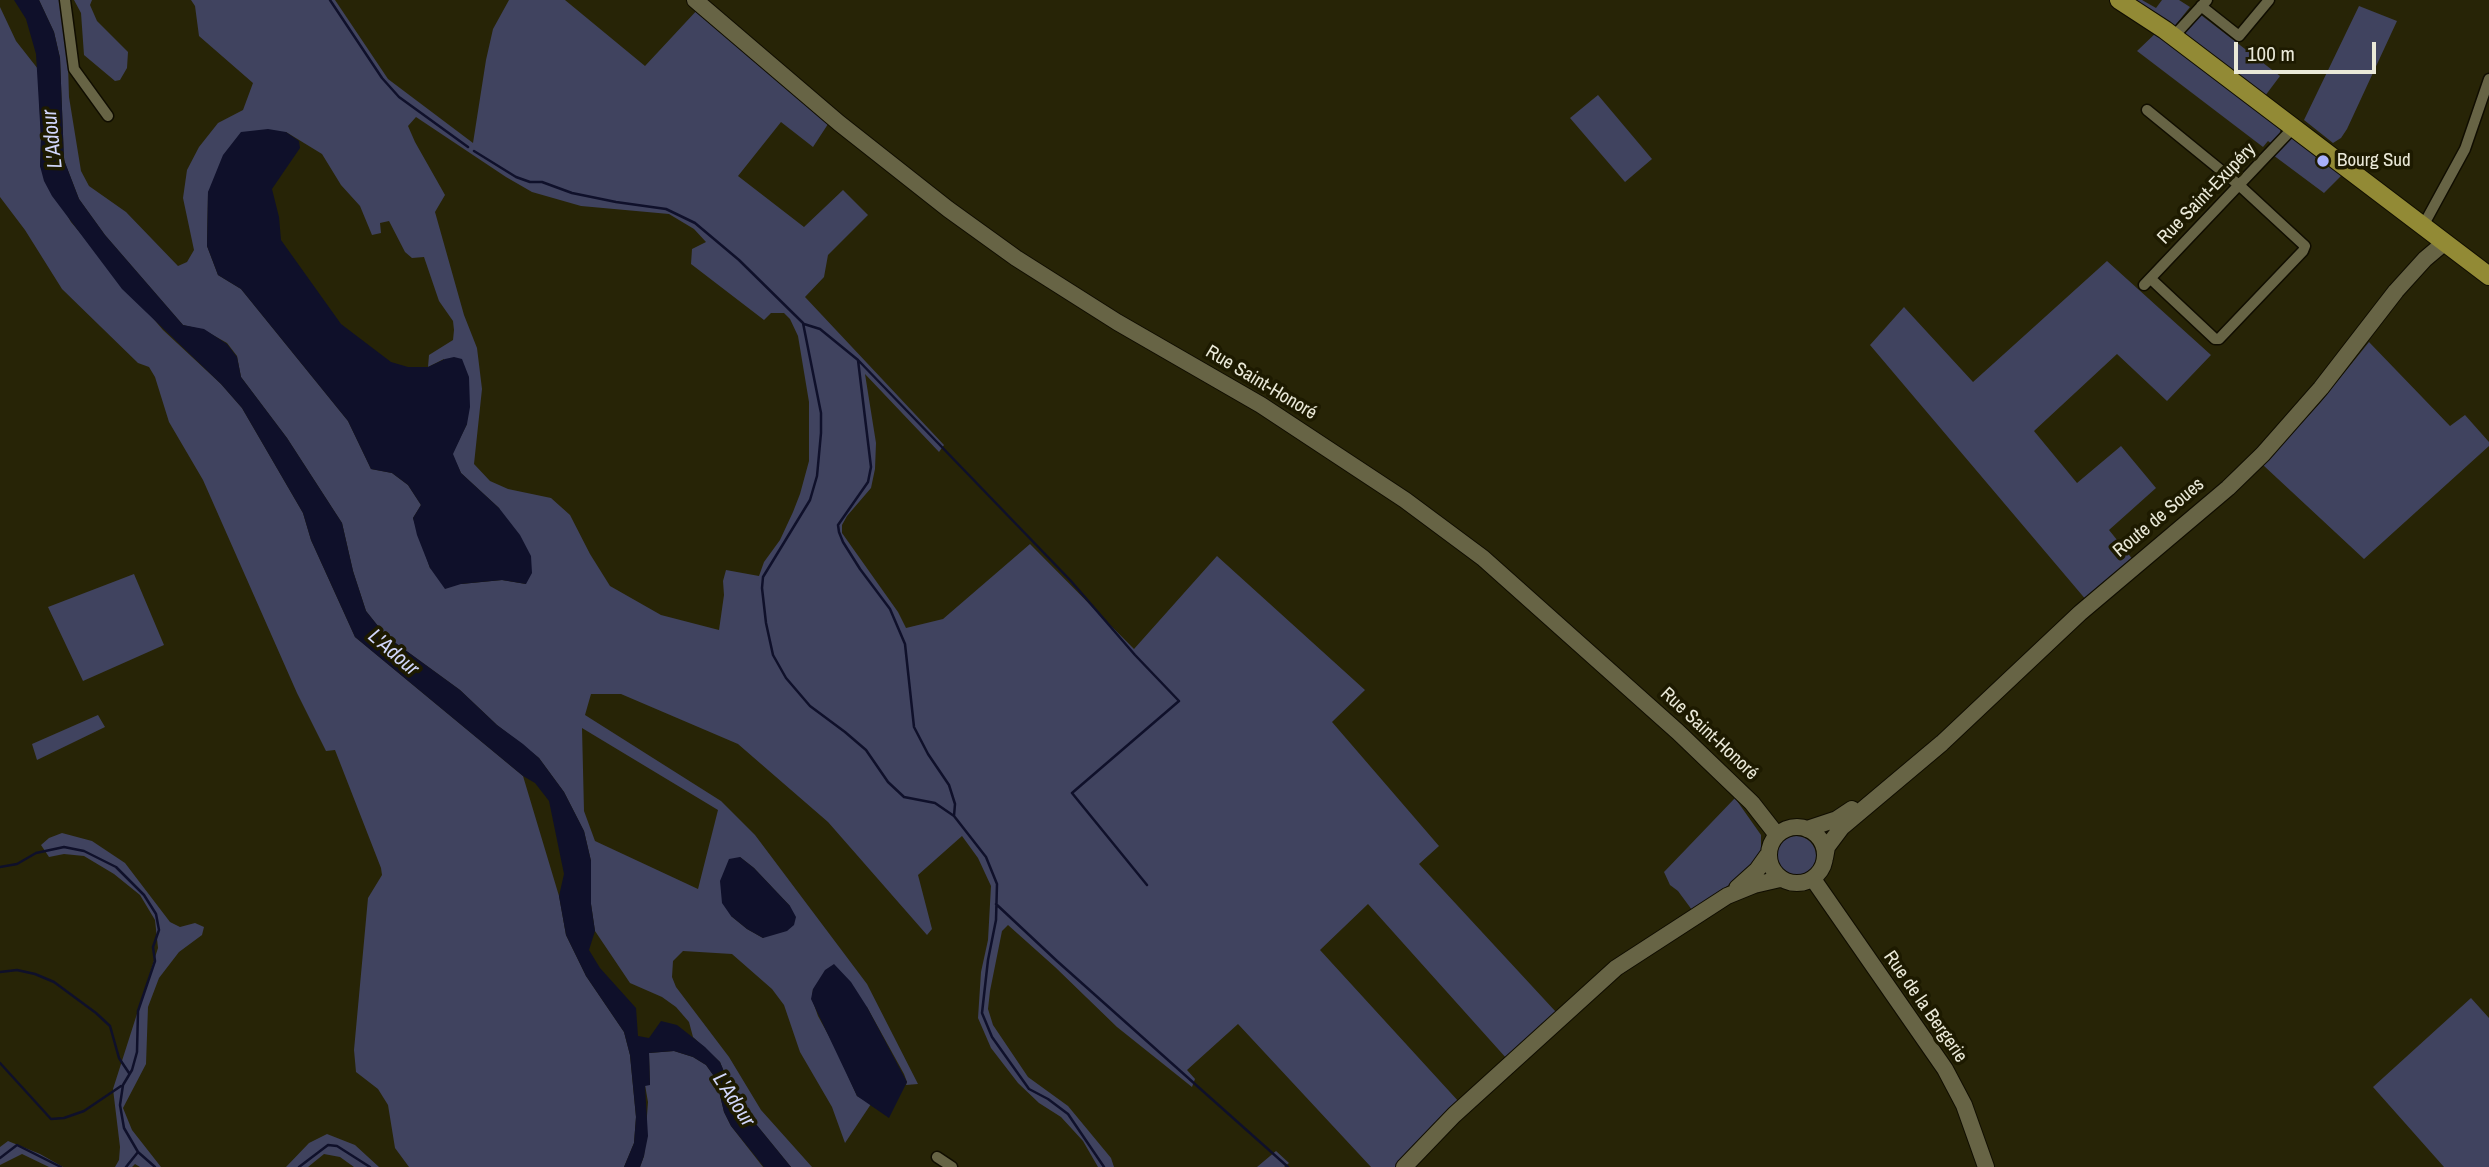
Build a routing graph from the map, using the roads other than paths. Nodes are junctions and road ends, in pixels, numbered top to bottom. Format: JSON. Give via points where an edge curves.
{"nodes":[{"id":1,"x":65,"y":0,"type":"edge"},
{"id":2,"x":695,"y":0,"type":"edge"},
{"id":3,"x":2269,"y":0,"type":"edge"},
{"id":4,"x":2204,"y":3,"type":"edge"},
{"id":5,"x":2127,"y":4,"type":"edge"},
{"id":6,"x":2174,"y":36,"type":"junction"},
{"id":7,"x":2489,"y":79,"type":"edge"},
{"id":8,"x":2147,"y":110,"type":"dead end"},
{"id":9,"x":107,"y":116,"type":"dead end"},
{"id":10,"x":2294,"y":127,"type":"junction"},
{"id":11,"x":2239,"y":185,"type":"junction"},
{"id":12,"x":2423,"y":226,"type":"junction"},
{"id":13,"x":2444,"y":243,"type":"junction"},
{"id":14,"x":2489,"y":276,"type":"edge"},
{"id":15,"x":1873,"y":800,"type":"junction"},
{"id":16,"x":1807,"y":829,"type":"junction"},
{"id":17,"x":1777,"y":835,"type":"junction"},
{"id":18,"x":1767,"y":856,"type":"junction"},
{"id":19,"x":1825,"y":858,"type":"junction"},
{"id":20,"x":1780,"y":879,"type":"junction"},
{"id":21,"x":1813,"y":879,"type":"junction"},
{"id":22,"x":1727,"y":896,"type":"junction"},
{"id":23,"x":937,"y":1157,"type":"dead end"},
{"id":24,"x":952,"y":1167,"type":"edge"},
{"id":25,"x":1404,"y":1167,"type":"edge"},
{"id":26,"x":1986,"y":1167,"type":"edge"}],
"edges":[{"from":1,"to":9,"type":"street","via":[[74,69]]},
{"from":2,"to":17,"type":"street","name":"Rue Saint-Honoré","via":[[839,123],[1016,258],[1261,405],[1483,558],[1688,741],[1752,803]]},
{"from":3,"to":4,"type":"street","via":[[2239,36]]},
{"from":4,"to":6,"type":"street"},
{"from":5,"to":6,"type":"main road"},
{"from":6,"to":10,"type":"main road"},
{"from":7,"to":12,"type":"street","via":[[2465,149]]},
{"from":8,"to":11,"type":"street"},
{"from":10,"to":11,"type":"street","name":"Rue Saint-Exupéry"},
{"from":10,"to":12,"type":"main road"},
{"from":11,"to":11,"type":"street","name":"Rue Saint-Exupéry","via":[[2148,282],[2215,340],[2222,338],[2305,246]]},
{"from":12,"to":13,"type":"main road"},
{"from":13,"to":14,"type":"main road"},
{"from":13,"to":15,"type":"street","name":"Route de Soues","via":[[2412,273],[2321,388],[2246,471]]},
{"from":15,"to":16,"type":"street","name":"Route de Soues"},
{"from":15,"to":19,"type":"street","name":"Route de Soues","via":[[1836,834]]},
{"from":16,"to":17,"type":"street","via":[[1785,829]]},
{"from":16,"to":19,"type":"street","via":[[1821,840]]},
{"from":17,"to":18,"type":"street"},
{"from":18,"to":20,"type":"street"},
{"from":18,"to":22,"type":"street"},
{"from":19,"to":21,"type":"street"},
{"from":20,"to":21,"type":"street","via":[[1799,884]]},
{"from":20,"to":22,"type":"street"},
{"from":21,"to":26,"type":"street","name":"Rue de la Bergerie","via":[[1945,1069],[1964,1105]]},
{"from":22,"to":25,"type":"street","via":[[1607,976],[1454,1115]]},
{"from":23,"to":24,"type":"street"}]}
